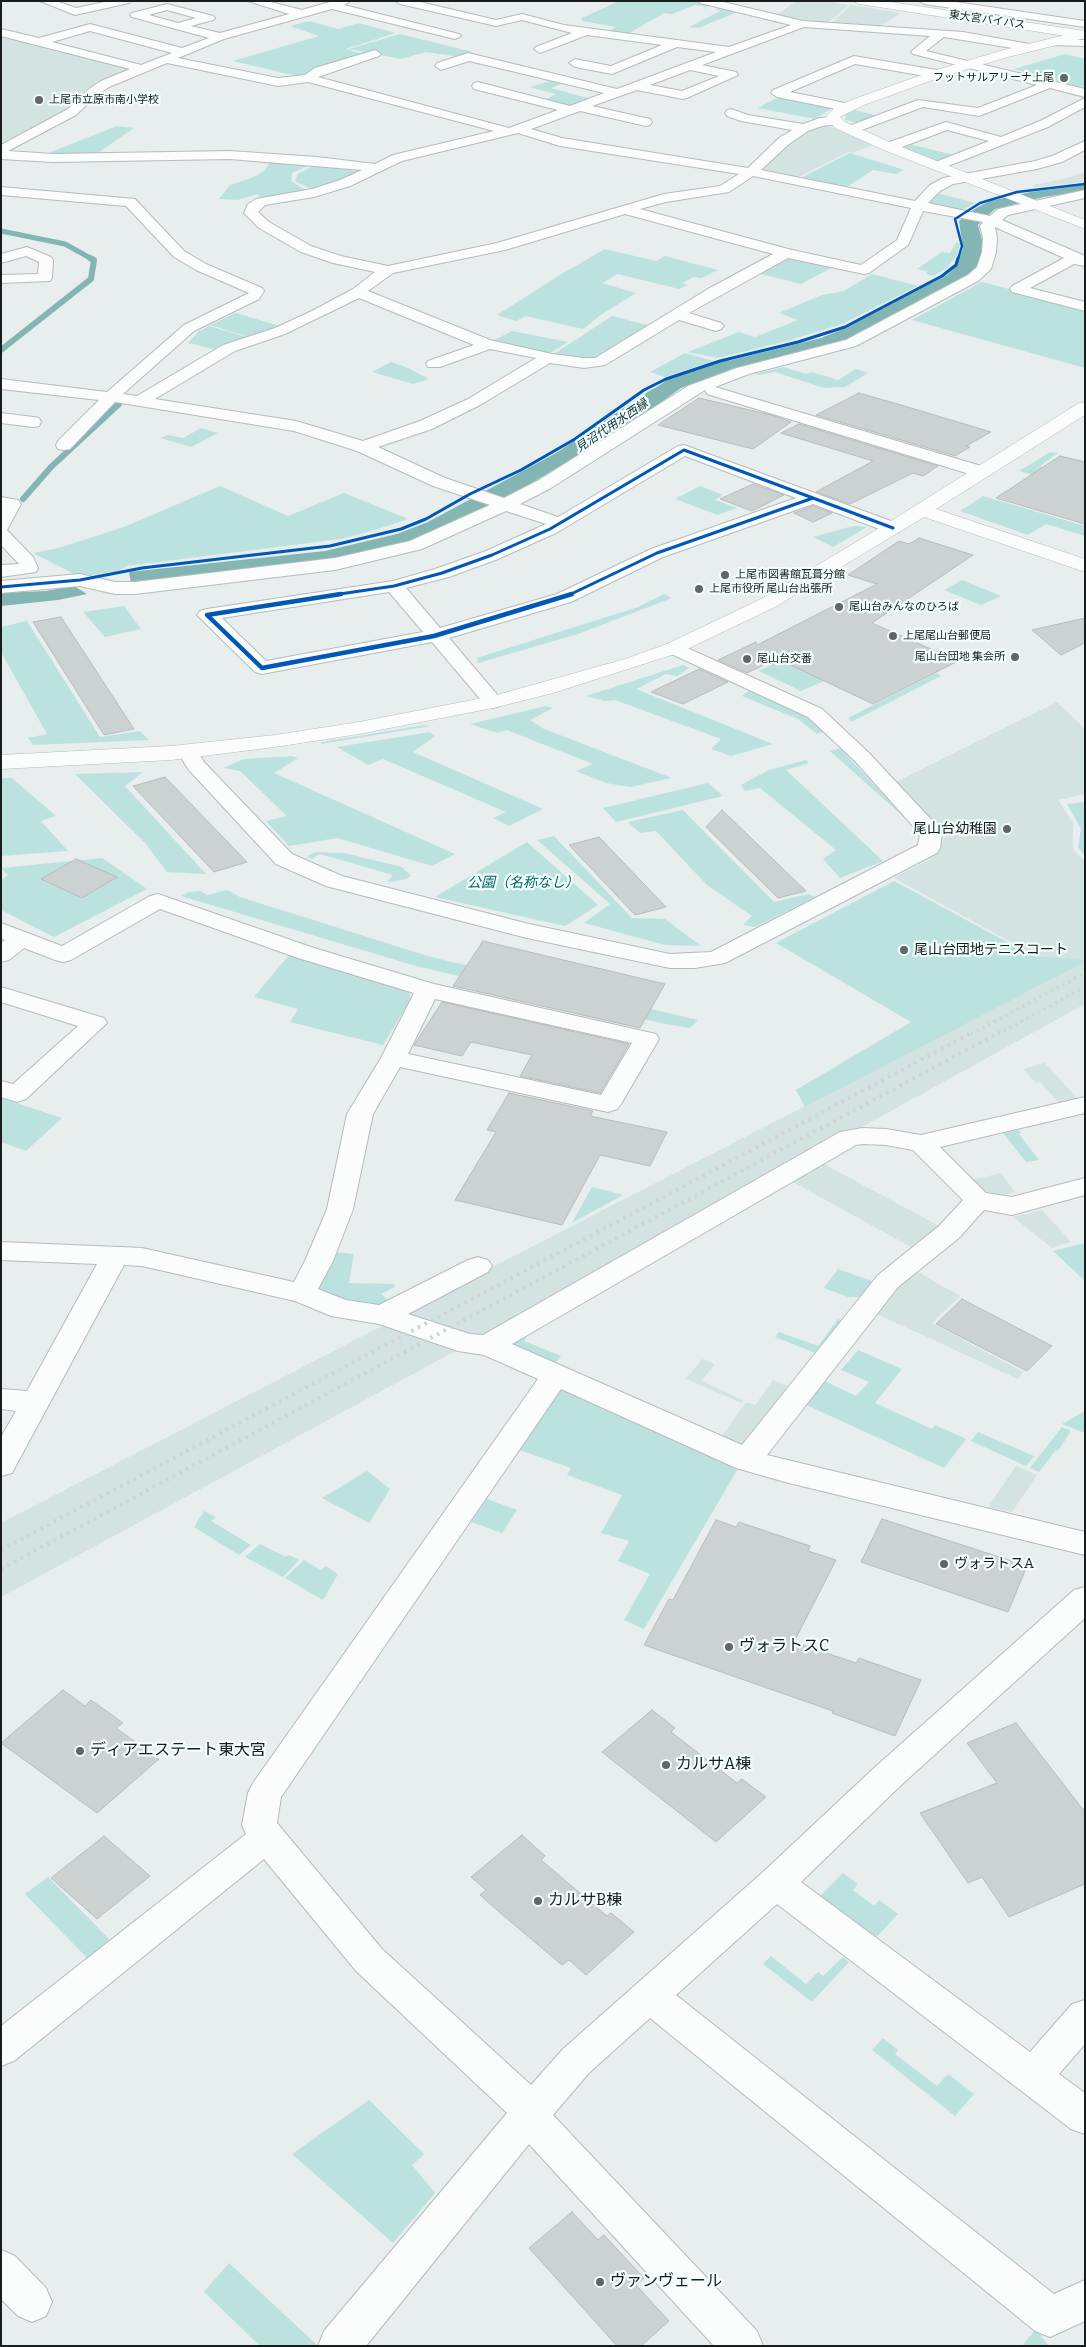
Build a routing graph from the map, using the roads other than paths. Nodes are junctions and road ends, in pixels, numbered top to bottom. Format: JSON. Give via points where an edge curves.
{"nodes":[{"id":1,"x":45,"y":1,"type":"edge"},
{"id":2,"x":125,"y":1,"type":"edge"},
{"id":3,"x":346,"y":1,"type":"edge"},
{"id":4,"x":400,"y":1,"type":"edge"},
{"id":5,"x":704,"y":1,"type":"edge"},
{"id":6,"x":859,"y":1,"type":"edge"},
{"id":7,"x":896,"y":1,"type":"edge"},
{"id":8,"x":924,"y":1,"type":"edge"},
{"id":9,"x":260,"y":2,"type":"edge"},
{"id":10,"x":331,"y":6,"type":"junction"},
{"id":11,"x":301,"y":13,"type":"junction"},
{"id":12,"x":496,"y":23,"type":"junction"},
{"id":13,"x":802,"y":24,"type":"junction"},
{"id":14,"x":178,"y":26,"type":"junction"},
{"id":15,"x":587,"y":31,"type":"junction"},
{"id":16,"x":1,"y":32,"type":"edge"},
{"id":17,"x":942,"y":33,"type":"junction"},
{"id":18,"x":1084,"y":33,"type":"edge"},
{"id":19,"x":455,"y":36,"type":"junction"},
{"id":20,"x":220,"y":37,"type":"junction"},
{"id":21,"x":629,"y":37,"type":"junction"},
{"id":22,"x":42,"y":41,"type":"junction"},
{"id":23,"x":674,"y":44,"type":"junction"},
{"id":24,"x":1031,"y":47,"type":"junction"},
{"id":25,"x":606,"y":48,"type":"dead end"},
{"id":26,"x":540,"y":49,"type":"dead end"},
{"id":27,"x":729,"y":51,"type":"junction"},
{"id":28,"x":183,"y":52,"type":"junction"},
{"id":29,"x":375,"y":54,"type":"dead end"},
{"id":30,"x":590,"y":56,"type":"dead end"},
{"id":31,"x":468,"y":57,"type":"junction"},
{"id":32,"x":164,"y":59,"type":"junction"},
{"id":33,"x":574,"y":63,"type":"junction"},
{"id":34,"x":970,"y":64,"type":"junction"},
{"id":35,"x":441,"y":66,"type":"dead end"},
{"id":36,"x":689,"y":66,"type":"junction"},
{"id":37,"x":142,"y":69,"type":"junction"},
{"id":38,"x":936,"y":74,"type":"junction"},
{"id":39,"x":548,"y":75,"type":"junction"},
{"id":40,"x":308,"y":78,"type":"junction"},
{"id":41,"x":1050,"y":84,"type":"junction"},
{"id":42,"x":478,"y":86,"type":"dead end"},
{"id":43,"x":638,"y":86,"type":"junction"},
{"id":44,"x":619,"y":93,"type":"junction"},
{"id":45,"x":1085,"y":93,"type":"edge"},
{"id":46,"x":1085,"y":102,"type":"edge"},
{"id":47,"x":846,"y":107,"type":"junction"},
{"id":48,"x":576,"y":109,"type":"junction"},
{"id":49,"x":731,"y":114,"type":"dead end"},
{"id":50,"x":835,"y":121,"type":"junction"},
{"id":51,"x":646,"y":122,"type":"dead end"},
{"id":52,"x":804,"y":128,"type":"junction"},
{"id":53,"x":514,"y":130,"type":"junction"},
{"id":54,"x":851,"y":130,"type":"junction"},
{"id":55,"x":1003,"y":141,"type":"junction"},
{"id":56,"x":1085,"y":145,"type":"edge"},
{"id":57,"x":889,"y":147,"type":"junction"},
{"id":58,"x":1,"y":150,"type":"edge"},
{"id":59,"x":1,"y":155,"type":"edge"},
{"id":60,"x":1057,"y":159,"type":"junction"},
{"id":61,"x":1075,"y":165,"type":"dead end"},
{"id":62,"x":938,"y":166,"type":"junction"},
{"id":63,"x":377,"y":168,"type":"junction"},
{"id":64,"x":751,"y":172,"type":"junction"},
{"id":65,"x":964,"y":177,"type":"junction"},
{"id":66,"x":1,"y":191,"type":"edge"},
{"id":67,"x":1085,"y":194,"type":"edge"},
{"id":68,"x":1031,"y":203,"type":"junction"},
{"id":69,"x":919,"y":205,"type":"junction"},
{"id":70,"x":623,"y":209,"type":"junction"},
{"id":71,"x":989,"y":220,"type":"junction"},
{"id":72,"x":1085,"y":225,"type":"edge"},
{"id":73,"x":786,"y":253,"type":"junction"},
{"id":74,"x":1,"y":259,"type":"edge"},
{"id":75,"x":1081,"y":260,"type":"edge"},
{"id":76,"x":388,"y":270,"type":"junction"},
{"id":77,"x":1,"y":279,"type":"edge"},
{"id":78,"x":358,"y":292,"type":"junction"},
{"id":79,"x":1085,"y":307,"type":"edge"},
{"id":80,"x":676,"y":314,"type":"junction"},
{"id":81,"x":716,"y":326,"type":"dead end"},
{"id":82,"x":487,"y":344,"type":"junction"},
{"id":83,"x":547,"y":358,"type":"junction"},
{"id":84,"x":434,"y":364,"type":"dead end"},
{"id":85,"x":1,"y":384,"type":"edge"},
{"id":86,"x":706,"y":388,"type":"junction"},
{"id":87,"x":112,"y":397,"type":"junction"},
{"id":88,"x":138,"y":402,"type":"junction"},
{"id":89,"x":1085,"y":407,"type":"edge"},
{"id":90,"x":1,"y":418,"type":"edge"},
{"id":91,"x":33,"y":422,"type":"dead end"},
{"id":92,"x":64,"y":445,"type":"dead end"},
{"id":93,"x":363,"y":447,"type":"junction"},
{"id":94,"x":982,"y":472,"type":"junction"},
{"id":95,"x":813,"y":498,"type":"junction"},
{"id":96,"x":1,"y":502,"type":"edge"},
{"id":97,"x":504,"y":504,"type":"junction"},
{"id":98,"x":922,"y":510,"type":"junction"},
{"id":99,"x":560,"y":523,"type":"junction"},
{"id":100,"x":1,"y":526,"type":"edge"},
{"id":101,"x":893,"y":528,"type":"junction"},
{"id":102,"x":1,"y":534,"type":"edge"},
{"id":103,"x":1085,"y":566,"type":"edge"},
{"id":104,"x":29,"y":568,"type":"junction"},
{"id":105,"x":1,"y":571,"type":"edge"},
{"id":106,"x":68,"y":580,"type":"junction"},
{"id":107,"x":394,"y":586,"type":"junction"},
{"id":108,"x":1,"y":587,"type":"edge"},
{"id":109,"x":434,"y":636,"type":"junction"},
{"id":110,"x":674,"y":648,"type":"junction"},
{"id":111,"x":493,"y":702,"type":"junction"},
{"id":112,"x":188,"y":752,"type":"junction"},
{"id":113,"x":1,"y":762,"type":"edge"},
{"id":114,"x":11,"y":934,"type":"edge"},
{"id":115,"x":1,"y":955,"type":"edge"},
{"id":116,"x":428,"y":990,"type":"junction"},
{"id":117,"x":1,"y":994,"type":"edge"},
{"id":118,"x":394,"y":1058,"type":"junction"},
{"id":119,"x":1,"y":1089,"type":"edge"},
{"id":120,"x":1085,"y":1105,"type":"edge"},
{"id":121,"x":921,"y":1143,"type":"junction"},
{"id":122,"x":1085,"y":1186,"type":"edge"},
{"id":123,"x":978,"y":1200,"type":"junction"},
{"id":124,"x":1,"y":1251,"type":"edge"},
{"id":125,"x":116,"y":1257,"type":"junction"},
{"id":126,"x":478,"y":1266,"type":"dead end"},
{"id":127,"x":302,"y":1293,"type":"junction"},
{"id":128,"x":382,"y":1314,"type":"junction"},
{"id":129,"x":488,"y":1345,"type":"junction"},
{"id":130,"x":556,"y":1374,"type":"junction"},
{"id":131,"x":1,"y":1399,"type":"edge"},
{"id":132,"x":35,"y":1402,"type":"junction"},
{"id":133,"x":747,"y":1460,"type":"junction"},
{"id":134,"x":1,"y":1465,"type":"edge"},
{"id":135,"x":1085,"y":1544,"type":"edge"},
{"id":136,"x":1085,"y":1599,"type":"edge"},
{"id":137,"x":267,"y":1836,"type":"junction"},
{"id":138,"x":776,"y":1883,"type":"junction"},
{"id":139,"x":649,"y":1995,"type":"junction"},
{"id":140,"x":1085,"y":2016,"type":"edge"},
{"id":141,"x":1,"y":2049,"type":"edge"},
{"id":142,"x":1033,"y":2077,"type":"junction"},
{"id":143,"x":530,"y":2114,"type":"junction"},
{"id":144,"x":1085,"y":2116,"type":"edge"},
{"id":145,"x":1,"y":2270,"type":"edge"},
{"id":146,"x":1085,"y":2300,"type":"edge"},
{"id":147,"x":32,"y":2302,"type":"dead end"},
{"id":148,"x":340,"y":2346,"type":"edge"},
{"id":149,"x":742,"y":2346,"type":"edge"}],
"edges":[{"from":1,"to":2,"type":"street","via":[[75,12]]},
{"from":3,"to":10,"type":"street"},
{"from":4,"to":12,"type":"street"},
{"from":5,"to":13,"type":"street"},
{"from":6,"to":18,"type":"main road","name":"東大宮バイパス"},
{"from":7,"to":18,"type":"main road","name":"東大宮バイパス"},
{"from":8,"to":18,"type":"street"},
{"from":9,"to":11,"type":"street"},
{"from":10,"to":11,"type":"street"},
{"from":10,"to":19,"type":"street"},
{"from":11,"to":20,"type":"street"},
{"from":12,"to":15,"type":"street","via":[[522,17]]},
{"from":12,"to":19,"type":"street"},
{"from":13,"to":17,"type":"street"},
{"from":13,"to":27,"type":"street"},
{"from":14,"to":14,"type":"street","via":[[208,18],[167,7],[136,15]]},
{"from":14,"to":20,"type":"street"},
{"from":15,"to":21,"type":"street"},
{"from":15,"to":26,"type":"street"},
{"from":16,"to":22,"type":"street"},
{"from":17,"to":24,"type":"street"},
{"from":17,"to":34,"type":"street","via":[[917,52]]},
{"from":18,"to":24,"type":"main road"},
{"from":19,"to":31,"type":"street","via":[[445,42],[482,53]]},
{"from":20,"to":28,"type":"street"},
{"from":21,"to":23,"type":"street"},
{"from":21,"to":25,"type":"street"},
{"from":22,"to":28,"type":"street","via":[[90,27]]},
{"from":22,"to":37,"type":"street"},
{"from":23,"to":27,"type":"street"},
{"from":23,"to":33,"type":"street","via":[[612,70]]},
{"from":24,"to":34,"type":"main road"},
{"from":27,"to":36,"type":"street"},
{"from":28,"to":32,"type":"street"},
{"from":29,"to":40,"type":"street","via":[[319,71]]},
{"from":30,"to":33,"type":"street"},
{"from":31,"to":35,"type":"street"},
{"from":31,"to":39,"type":"street"},
{"from":32,"to":37,"type":"street"},
{"from":32,"to":40,"type":"street","via":[[278,82]]},
{"from":33,"to":39,"type":"street"},
{"from":34,"to":38,"type":"main road"},
{"from":34,"to":41,"type":"street"},
{"from":36,"to":43,"type":"street"},
{"from":36,"to":43,"type":"street","via":[[732,75],[683,95]]},
{"from":37,"to":58,"type":"street","via":[[105,84],[72,112]]},
{"from":38,"to":47,"type":"main road"},
{"from":38,"to":47,"type":"street","via":[[854,60],[776,93]]},
{"from":39,"to":44,"type":"street"},
{"from":40,"to":53,"type":"street"},
{"from":41,"to":45,"type":"street"},
{"from":41,"to":54,"type":"street","via":[[978,112],[922,103]]},
{"from":42,"to":48,"type":"street"},
{"from":43,"to":44,"type":"street"},
{"from":44,"to":48,"type":"street"},
{"from":46,"to":55,"type":"street"},
{"from":47,"to":50,"type":"main road","via":[[833,116]]},
{"from":48,"to":51,"type":"street"},
{"from":48,"to":53,"type":"street"},
{"from":49,"to":52,"type":"street"},
{"from":50,"to":52,"type":"street"},
{"from":50,"to":54,"type":"main road"},
{"from":52,"to":64,"type":"street"},
{"from":53,"to":63,"type":"street","via":[[398,158]]},
{"from":53,"to":64,"type":"street","via":[[567,143]]},
{"from":54,"to":57,"type":"main road"},
{"from":55,"to":57,"type":"street","via":[[946,126]]},
{"from":55,"to":62,"type":"street"},
{"from":56,"to":60,"type":"street"},
{"from":57,"to":62,"type":"main road"},
{"from":59,"to":63,"type":"street","via":[[53,158],[230,155]]},
{"from":60,"to":61,"type":"street"},
{"from":60,"to":65,"type":"street"},
{"from":62,"to":65,"type":"main road"},
{"from":63,"to":76,"type":"street","via":[[314,193],[261,202],[252,213],[264,225],[306,248],[338,260]]},
{"from":64,"to":69,"type":"street"},
{"from":64,"to":70,"type":"street","via":[[724,189],[664,198]]},
{"from":65,"to":68,"type":"main road"},
{"from":65,"to":69,"type":"street","via":[[935,188]]},
{"from":66,"to":87,"type":"street","via":[[130,202],[179,254],[257,291],[254,296],[189,328]]},
{"from":67,"to":68,"type":"street"},
{"from":68,"to":71,"type":"street"},
{"from":68,"to":72,"type":"main road"},
{"from":69,"to":71,"type":"street"},
{"from":69,"to":73,"type":"street","via":[[902,242],[864,270]]},
{"from":70,"to":73,"type":"street"},
{"from":70,"to":76,"type":"street","via":[[500,247]]},
{"from":71,"to":75,"type":"street"},
{"from":71,"to":86,"type":"street","via":[[988,260],[984,269],[973,278],[851,343],[743,371]]},
{"from":73,"to":80,"type":"street"},
{"from":74,"to":77,"type":"street","via":[[26,252],[46,260],[45,278]]},
{"from":75,"to":79,"type":"street","via":[[1017,289]]},
{"from":76,"to":78,"type":"street"},
{"from":78,"to":82,"type":"street"},
{"from":78,"to":88,"type":"street","via":[[280,331],[229,348]]},
{"from":80,"to":81,"type":"street"},
{"from":80,"to":83,"type":"street","via":[[599,362]]},
{"from":82,"to":83,"type":"street"},
{"from":82,"to":84,"type":"street"},
{"from":83,"to":93,"type":"street","via":[[474,402],[426,425]]},
{"from":85,"to":87,"type":"street"},
{"from":86,"to":94,"type":"street"},
{"from":86,"to":97,"type":"street","via":[[658,410],[545,484]]},
{"from":87,"to":88,"type":"street"},
{"from":87,"to":92,"type":"street"},
{"from":88,"to":93,"type":"street","via":[[296,426]]},
{"from":89,"to":94,"type":"main road"},
{"from":90,"to":91,"type":"street"},
{"from":93,"to":97,"type":"street","via":[[439,482]]},
{"from":94,"to":98,"type":"main road"},
{"from":95,"to":99,"type":"street","via":[[684,450]]},
{"from":95,"to":101,"type":"street"},
{"from":95,"to":109,"type":"street","via":[[657,553],[564,598]]},
{"from":96,"to":100,"type":"street","via":[[12,504]]},
{"from":97,"to":99,"type":"street"},
{"from":97,"to":106,"type":"street","via":[[416,545],[335,564],[135,588]]},
{"from":98,"to":101,"type":"main road"},
{"from":98,"to":103,"type":"main road"},
{"from":99,"to":107,"type":"street","via":[[492,556]]},
{"from":101,"to":110,"type":"main road","via":[[768,603]]},
{"from":102,"to":104,"type":"street","via":[[27,561]]},
{"from":104,"to":105,"type":"street"},
{"from":104,"to":106,"type":"street"},
{"from":106,"to":108,"type":"street"},
{"from":107,"to":109,"type":"street"},
{"from":107,"to":109,"type":"street","via":[[207,615],[262,668]]},
{"from":109,"to":111,"type":"street"},
{"from":110,"to":111,"type":"main road","via":[[546,689]]},
{"from":110,"to":112,"type":"street","via":[[815,713],[862,757],[931,834],[929,848],[717,958],[670,961],[526,931],[334,881],[284,859],[195,765]]},
{"from":111,"to":112,"type":"main road","via":[[350,729]]},
{"from":112,"to":113,"type":"main road"},
{"from":114,"to":115,"type":"street"},
{"from":114,"to":116,"type":"street","via":[[63,955],[158,901],[306,953]]},
{"from":116,"to":118,"type":"street"},
{"from":116,"to":118,"type":"street","via":[[647,1039],[608,1104]]},
{"from":117,"to":119,"type":"street","via":[[94,1022],[17,1094]]},
{"from":118,"to":127,"type":"street","via":[[360,1114],[340,1209]]},
{"from":120,"to":121,"type":"street"},
{"from":121,"to":123,"type":"street"},
{"from":121,"to":129,"type":"street","via":[[862,1136],[850,1138]]},
{"from":122,"to":123,"type":"street","via":[[1012,1206]]},
{"from":123,"to":133,"type":"street","via":[[949,1232],[888,1281]]},
{"from":124,"to":125,"type":"street"},
{"from":125,"to":127,"type":"street","via":[[142,1257]]},
{"from":125,"to":132,"type":"street"},
{"from":126,"to":128,"type":"street"},
{"from":127,"to":128,"type":"street","via":[[341,1310]]},
{"from":128,"to":129,"type":"street","via":[[468,1344]]},
{"from":129,"to":130,"type":"street"},
{"from":130,"to":133,"type":"street"},
{"from":130,"to":137,"type":"street","via":[[265,1793],[259,1826]]},
{"from":131,"to":132,"type":"street"},
{"from":132,"to":134,"type":"street"},
{"from":133,"to":135,"type":"street"},
{"from":136,"to":138,"type":"street","via":[[886,1778]]},
{"from":137,"to":141,"type":"street"},
{"from":137,"to":143,"type":"street","via":[[369,1960]]},
{"from":138,"to":139,"type":"street"},
{"from":138,"to":142,"type":"street"},
{"from":139,"to":143,"type":"street","via":[[576,2061]]},
{"from":139,"to":146,"type":"street","via":[[1050,2317]]},
{"from":140,"to":142,"type":"street"},
{"from":142,"to":144,"type":"street"},
{"from":143,"to":148,"type":"street"},
{"from":143,"to":149,"type":"street"},
{"from":145,"to":147,"type":"street"}]}
